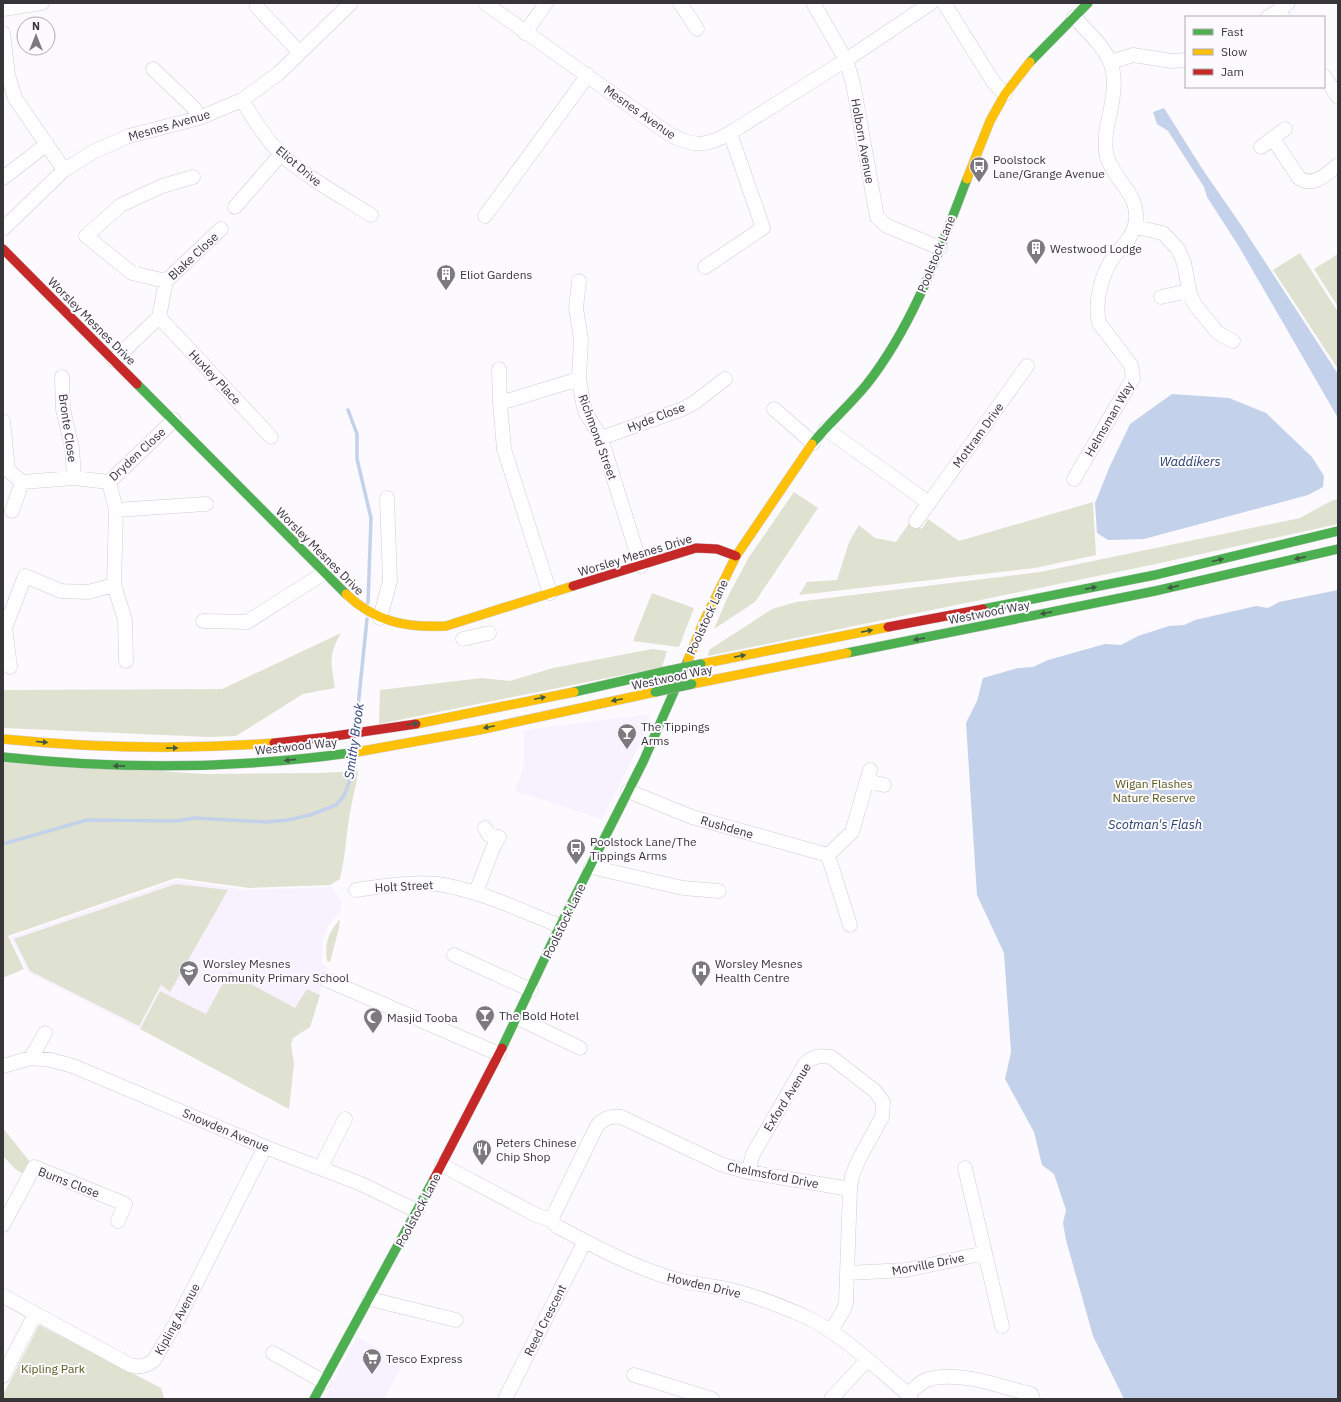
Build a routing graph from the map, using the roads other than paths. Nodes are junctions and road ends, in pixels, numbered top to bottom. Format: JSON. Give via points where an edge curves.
{"nodes":[{"id":1,"x":42,"y":3,"type":"edge"},
{"id":2,"x":257,"y":3,"type":"edge"},
{"id":3,"x":351,"y":3,"type":"edge"},
{"id":4,"x":485,"y":3,"type":"edge"},
{"id":5,"x":546,"y":3,"type":"edge"},
{"id":6,"x":680,"y":3,"type":"edge"},
{"id":7,"x":813,"y":3,"type":"edge"},
{"id":8,"x":931,"y":3,"type":"edge"},
{"id":9,"x":944,"y":3,"type":"edge"},
{"id":10,"x":1088,"y":3,"type":"edge"},
{"id":11,"x":3,"y":9,"type":"edge"},
{"id":12,"x":1074,"y":17,"type":"junction"},
{"id":13,"x":697,"y":29,"type":"dead end"},
{"id":14,"x":3,"y":33,"type":"edge"},
{"id":15,"x":526,"y":33,"type":"junction"},
{"id":16,"x":300,"y":53,"type":"junction"},
{"id":17,"x":846,"y":60,"type":"junction"},
{"id":18,"x":1185,"y":60,"type":"edge"},
{"id":19,"x":1110,"y":62,"type":"junction"},
{"id":20,"x":153,"y":69,"type":"dead end"},
{"id":21,"x":588,"y":76,"type":"junction"},
{"id":22,"x":1325,"y":78,"type":"edge"},
{"id":23,"x":1005,"y":94,"type":"junction"},
{"id":24,"x":1338,"y":97,"type":"edge"},
{"id":25,"x":9,"y":99,"type":"edge"},
{"id":26,"x":242,"y":100,"type":"junction"},
{"id":27,"x":199,"y":118,"type":"junction"},
{"id":28,"x":1285,"y":129,"type":"dead end"},
{"id":29,"x":730,"y":133,"type":"junction"},
{"id":30,"x":1273,"y":139,"type":"junction"},
{"id":31,"x":47,"y":144,"type":"junction"},
{"id":32,"x":1261,"y":147,"type":"dead end"},
{"id":33,"x":281,"y":154,"type":"junction"},
{"id":34,"x":1338,"y":165,"type":"edge"},
{"id":35,"x":64,"y":170,"type":"junction"},
{"id":36,"x":193,"y":176,"type":"dead end"},
{"id":37,"x":3,"y":178,"type":"edge"},
{"id":38,"x":235,"y":207,"type":"dead end"},
{"id":39,"x":371,"y":215,"type":"dead end"},
{"id":40,"x":484,"y":216,"type":"dead end"},
{"id":41,"x":1135,"y":227,"type":"junction"},
{"id":42,"x":3,"y":228,"type":"edge"},
{"id":43,"x":222,"y":229,"type":"dead end"},
{"id":44,"x":940,"y":248,"type":"junction"},
{"id":45,"x":3,"y":249,"type":"edge"},
{"id":46,"x":704,"y":267,"type":"dead end"},
{"id":47,"x":579,"y":281,"type":"dead end"},
{"id":48,"x":166,"y":282,"type":"junction"},
{"id":49,"x":1189,"y":291,"type":"junction"},
{"id":50,"x":1161,"y":297,"type":"dead end"},
{"id":51,"x":159,"y":317,"type":"junction"},
{"id":52,"x":1233,"y":341,"type":"dead end"},
{"id":53,"x":114,"y":360,"type":"junction"},
{"id":54,"x":1027,"y":366,"type":"dead end"},
{"id":55,"x":499,"y":369,"type":"dead end"},
{"id":56,"x":62,"y":377,"type":"dead end"},
{"id":57,"x":579,"y":379,"type":"junction"},
{"id":58,"x":725,"y":379,"type":"dead end"},
{"id":59,"x":500,"y":403,"type":"junction"},
{"id":60,"x":774,"y":409,"type":"dead end"},
{"id":61,"x":174,"y":420,"type":"junction"},
{"id":62,"x":3,"y":421,"type":"edge"},
{"id":63,"x":826,"y":429,"type":"junction"},
{"id":64,"x":272,"y":437,"type":"dead end"},
{"id":65,"x":600,"y":438,"type":"junction"},
{"id":66,"x":814,"y":444,"type":"junction"},
{"id":67,"x":74,"y":478,"type":"junction"},
{"id":68,"x":1074,"y":479,"type":"dead end"},
{"id":69,"x":22,"y":482,"type":"junction"},
{"id":70,"x":109,"y":482,"type":"junction"},
{"id":71,"x":387,"y":498,"type":"dead end"},
{"id":72,"x":929,"y":503,"type":"junction"},
{"id":73,"x":206,"y":504,"type":"dead end"},
{"id":74,"x":116,"y":510,"type":"junction"},
{"id":75,"x":12,"y":511,"type":"dead end"},
{"id":76,"x":916,"y":521,"type":"dead end"},
{"id":77,"x":1338,"y":532,"type":"edge"},
{"id":78,"x":1338,"y":549,"type":"edge"},
{"id":79,"x":736,"y":556,"type":"junction"},
{"id":80,"x":641,"y":566,"type":"junction"},
{"id":81,"x":324,"y":573,"type":"junction"},
{"id":82,"x":114,"y":586,"type":"junction"},
{"id":83,"x":550,"y":593,"type":"junction"},
{"id":84,"x":377,"y":617,"type":"junction"},
{"id":85,"x":475,"y":617,"type":"junction"},
{"id":86,"x":203,"y":621,"type":"dead end"},
{"id":87,"x":4,"y":628,"type":"edge"},
{"id":88,"x":463,"y":639,"type":"dead end"},
{"id":89,"x":126,"y":660,"type":"dead end"},
{"id":90,"x":10,"y":667,"type":"dead end"},
{"id":91,"x":3,"y":739,"type":"edge"},
{"id":92,"x":3,"y":756,"type":"edge"},
{"id":93,"x":884,"y":785,"type":"dead end"},
{"id":94,"x":628,"y":791,"type":"junction"},
{"id":95,"x":485,"y":828,"type":"dead end"},
{"id":96,"x":828,"y":855,"type":"junction"},
{"id":97,"x":591,"y":866,"type":"junction"},
{"id":98,"x":356,"y":890,"type":"dead end"},
{"id":99,"x":719,"y":891,"type":"dead end"},
{"id":100,"x":476,"y":892,"type":"junction"},
{"id":101,"x":850,"y":925,"type":"dead end"},
{"id":102,"x":560,"y":926,"type":"junction"},
{"id":103,"x":454,"y":955,"type":"dead end"},
{"id":104,"x":327,"y":980,"type":"dead end"},
{"id":105,"x":531,"y":990,"type":"junction"},
{"id":106,"x":518,"y":1018,"type":"junction"},
{"id":107,"x":44,"y":1034,"type":"dead end"},
{"id":108,"x":580,"y":1048,"type":"dead end"},
{"id":109,"x":499,"y":1054,"type":"junction"},
{"id":110,"x":32,"y":1058,"type":"junction"},
{"id":111,"x":3,"y":1066,"type":"edge"},
{"id":112,"x":345,"y":1119,"type":"dead end"},
{"id":113,"x":265,"y":1147,"type":"junction"},
{"id":114,"x":442,"y":1165,"type":"junction"},
{"id":115,"x":321,"y":1167,"type":"junction"},
{"id":116,"x":965,"y":1168,"type":"dead end"},
{"id":117,"x":748,"y":1172,"type":"junction"},
{"id":118,"x":850,"y":1189,"type":"junction"},
{"id":119,"x":418,"y":1211,"type":"junction"},
{"id":120,"x":551,"y":1220,"type":"junction"},
{"id":121,"x":118,"y":1221,"type":"dead end"},
{"id":122,"x":3,"y":1225,"type":"edge"},
{"id":123,"x":585,"y":1241,"type":"junction"},
{"id":124,"x":985,"y":1252,"type":"junction"},
{"id":125,"x":848,"y":1273,"type":"junction"},
{"id":126,"x":3,"y":1296,"type":"edge"},
{"id":127,"x":370,"y":1299,"type":"junction"},
{"id":128,"x":36,"y":1314,"type":"junction"},
{"id":129,"x":456,"y":1320,"type":"dead end"},
{"id":130,"x":1002,"y":1326,"type":"dead end"},
{"id":131,"x":831,"y":1331,"type":"junction"},
{"id":132,"x":273,"y":1353,"type":"dead end"},
{"id":133,"x":867,"y":1360,"type":"junction"},
{"id":134,"x":634,"y":1375,"type":"dead end"},
{"id":135,"x":3,"y":1376,"type":"edge"},
{"id":136,"x":324,"y":1382,"type":"junction"},
{"id":137,"x":910,"y":1396,"type":"edge"},
{"id":138,"x":314,"y":1399,"type":"edge"},
{"id":139,"x":505,"y":1399,"type":"edge"},
{"id":140,"x":712,"y":1399,"type":"edge"},
{"id":141,"x":831,"y":1399,"type":"edge"},
{"id":142,"x":1032,"y":1399,"type":"edge"}],
"edges":[{"from":1,"to":11,"type":"street"},
{"from":2,"to":16,"type":"street","via":[[257,7]]},
{"from":3,"to":16,"type":"street","name":"Mesnes Avenue"},
{"from":4,"to":15,"type":"street","name":"Mesnes Avenue"},
{"from":5,"to":15,"type":"street"},
{"from":6,"to":13,"type":"street"},
{"from":7,"to":17,"type":"street","name":"Holborn Avenue"},
{"from":8,"to":17,"type":"street","name":"Mesnes Avenue"},
{"from":9,"to":23,"type":"street","via":[[994,83]]},
{"from":10,"to":12,"type":"main road","name":"Poolstock Lane"},
{"from":12,"to":19,"type":"street","name":"Helmsman Way","via":[[1104,48]]},
{"from":12,"to":23,"type":"main road","name":"Poolstock Lane","via":[[1039,53]]},
{"from":14,"to":25,"type":"street"},
{"from":15,"to":21,"type":"street","name":"Mesnes Avenue"},
{"from":16,"to":26,"type":"street","name":"Mesnes Avenue","via":[[273,78]]},
{"from":17,"to":29,"type":"street","name":"Mesnes Avenue"},
{"from":17,"to":44,"type":"street","name":"Holborn Avenue","via":[[853,83],[877,217],[887,226]]},
{"from":18,"to":19,"type":"street","via":[[1172,61],[1133,55]]},
{"from":19,"to":41,"type":"street","name":"Helmsman Way","via":[[1115,84],[1107,127],[1107,157],[1135,204]]},
{"from":20,"to":27,"type":"street","via":[[194,108]]},
{"from":21,"to":29,"type":"street","name":"Mesnes Avenue","via":[[680,140],[691,144],[703,144],[715,142]]},
{"from":21,"to":40,"type":"street"},
{"from":22,"to":24,"type":"street"},
{"from":23,"to":44,"type":"main road","name":"Poolstock Lane","via":[[975,156]]},
{"from":25,"to":31,"type":"street"},
{"from":26,"to":27,"type":"street","name":"Mesnes Avenue"},
{"from":26,"to":33,"type":"street","name":"Eliot Drive"},
{"from":27,"to":35,"type":"street","name":"Mesnes Avenue","via":[[129,136],[99,149]]},
{"from":28,"to":30,"type":"street"},
{"from":29,"to":46,"type":"street","via":[[763,228]]},
{"from":30,"to":32,"type":"street"},
{"from":30,"to":34,"type":"street","via":[[1299,178],[1303,180],[1317,181]]},
{"from":31,"to":35,"type":"street"},
{"from":31,"to":37,"type":"street"},
{"from":33,"to":38,"type":"street"},
{"from":33,"to":39,"type":"street","name":"Eliot Drive","via":[[325,188]]},
{"from":35,"to":42,"type":"street","name":"Mesnes Avenue"},
{"from":36,"to":48,"type":"street","via":[[121,204],[86,236],[132,273]]},
{"from":41,"to":49,"type":"street","via":[[1163,233],[1178,249],[1184,264]]},
{"from":41,"to":68,"type":"street","name":"Helmsman Way","via":[[1130,239],[1108,265],[1103,277],[1097,315],[1099,323],[1131,365],[1133,378]]},
{"from":43,"to":48,"type":"street","name":"Blake Close"},
{"from":44,"to":63,"type":"main road","name":"Poolstock Lane","via":[[908,318],[886,356],[867,384]]},
{"from":45,"to":53,"type":"main road","name":"Worsley Mesnes Drive"},
{"from":47,"to":57,"type":"street","name":"Richmond Street","via":[[575,300],[581,339]]},
{"from":48,"to":51,"type":"street","name":"Blake Close"},
{"from":49,"to":50,"type":"street"},
{"from":49,"to":52,"type":"street","via":[[1217,335]]},
{"from":51,"to":53,"type":"street"},
{"from":51,"to":64,"type":"street","name":"Huxley Place"},
{"from":53,"to":61,"type":"main road","name":"Worsley Mesnes Drive"},
{"from":54,"to":72,"type":"street","name":"Mottram Drive"},
{"from":55,"to":59,"type":"street"},
{"from":56,"to":67,"type":"street","name":"Bronte Close","via":[[63,409],[72,448]]},
{"from":57,"to":59,"type":"street"},
{"from":57,"to":65,"type":"street","name":"Richmond Street","via":[[586,413]]},
{"from":58,"to":65,"type":"street","name":"Hyde Close","via":[[705,387],[694,403],[680,410]]},
{"from":59,"to":83,"type":"street","via":[[504,449]]},
{"from":60,"to":66,"type":"street"},
{"from":61,"to":70,"type":"street","name":"Dryden Close"},
{"from":61,"to":81,"type":"main road","name":"Worsley Mesnes Drive"},
{"from":62,"to":69,"type":"street","via":[[8,470]]},
{"from":63,"to":66,"type":"main road","name":"Poolstock Lane"},
{"from":63,"to":72,"type":"street"},
{"from":65,"to":80,"type":"street","name":"Richmond Street"},
{"from":66,"to":79,"type":"main road","name":"Poolstock Lane"},
{"from":67,"to":69,"type":"street","name":"Dryden Close"},
{"from":67,"to":70,"type":"street","name":"Dryden Close"},
{"from":69,"to":75,"type":"street"},
{"from":70,"to":74,"type":"street"},
{"from":71,"to":84,"type":"street","via":[[390,581]]},
{"from":72,"to":76,"type":"street","name":"Mottram Drive"},
{"from":73,"to":74,"type":"street"},
{"from":74,"to":82,"type":"street"},
{"from":91,"to":77,"type":"main road","name":"Westwood Way","one_way":true,"bridge":true,"via":[[101,747],[156,748],[273,744],[374,731],[1155,575]]},
{"from":78,"to":92,"type":"main road","name":"Westwood Way","one_way":true,"bridge":true,"via":[[1155,591],[373,750],[274,762],[165,767],[67,763]]},
{"from":79,"to":80,"type":"main road","name":"Worsley Mesnes Drive","via":[[717,549],[696,548]]},
{"from":79,"to":94,"type":"main road","name":"Poolstock Lane","via":[[703,623],[676,690]]},
{"from":80,"to":83,"type":"main road","name":"Worsley Mesnes Drive"},
{"from":81,"to":84,"type":"main road","name":"Worsley Mesnes Drive","via":[[360,607]]},
{"from":81,"to":86,"type":"street","via":[[247,622]]},
{"from":82,"to":87,"type":"street","via":[[88,592],[61,591],[26,576]]},
{"from":82,"to":89,"type":"street","via":[[125,620]]},
{"from":83,"to":85,"type":"main road","name":"Worsley Mesnes Drive"},
{"from":84,"to":85,"type":"main road","name":"Worsley Mesnes Drive","via":[[393,624],[420,628],[446,626]]},
{"from":85,"to":88,"type":"street","via":[[485,633]]},
{"from":87,"to":90,"type":"street"},
{"from":93,"to":96,"type":"street","via":[[869,776],[852,832]]},
{"from":94,"to":96,"type":"street","name":"Rushdene","via":[[692,817]]},
{"from":94,"to":97,"type":"main road","name":"Poolstock Lane"},
{"from":95,"to":100,"type":"street","via":[[489,835],[503,835]]},
{"from":96,"to":101,"type":"street"},
{"from":97,"to":99,"type":"street","via":[[683,888]]},
{"from":97,"to":102,"type":"main road","name":"Poolstock Lane"},
{"from":98,"to":100,"type":"street","name":"Holt Street","via":[[383,885],[437,884]]},
{"from":100,"to":102,"type":"street","name":"Holt Street"},
{"from":102,"to":105,"type":"main road","name":"Poolstock Lane"},
{"from":103,"to":105,"type":"street"},
{"from":104,"to":109,"type":"street"},
{"from":105,"to":106,"type":"main road","name":"Poolstock Lane"},
{"from":106,"to":108,"type":"street"},
{"from":106,"to":109,"type":"main road","name":"Poolstock Lane"},
{"from":107,"to":110,"type":"street"},
{"from":109,"to":114,"type":"main road","name":"Poolstock Lane"},
{"from":110,"to":111,"type":"street","name":"Snowden Avenue"},
{"from":110,"to":113,"type":"street","name":"Snowden Avenue","via":[[73,1066]]},
{"from":112,"to":115,"type":"street"},
{"from":113,"to":115,"type":"street","name":"Snowden Avenue"},
{"from":113,"to":128,"type":"street","name":"Kipling Avenue","via":[[178,1319],[154,1360],[149,1364],[136,1367],[130,1365]]},
{"from":114,"to":119,"type":"main road","name":"Poolstock Lane"},
{"from":114,"to":120,"type":"street","name":"Howden Drive","via":[[536,1215]]},
{"from":115,"to":119,"type":"street","name":"Snowden Avenue"},
{"from":116,"to":124,"type":"street"},
{"from":117,"to":118,"type":"street","name":"Chelmsford Drive"},
{"from":117,"to":118,"type":"street","name":"Exford Avenue","via":[[753,1154],[805,1064],[813,1057],[831,1057],[875,1091],[883,1102],[882,1117],[859,1159]]},
{"from":117,"to":120,"type":"street","name":"Chelmsford Drive","via":[[702,1156],[621,1117],[608,1117],[598,1126]]},
{"from":118,"to":125,"type":"street"},
{"from":119,"to":127,"type":"main road","name":"Poolstock Lane"},
{"from":120,"to":123,"type":"street","name":"Howden Drive","via":[[558,1227]]},
{"from":121,"to":122,"type":"street","name":"Burns Close","via":[[125,1204],[34,1167]]},
{"from":123,"to":131,"type":"street","name":"Howden Drive","via":[[634,1265],[670,1278],[760,1298]]},
{"from":123,"to":139,"type":"street","name":"Reed Crescent"},
{"from":124,"to":125,"type":"street","name":"Morville Drive","via":[[906,1270]]},
{"from":124,"to":130,"type":"street"},
{"from":125,"to":131,"type":"street","via":[[846,1303]]},
{"from":126,"to":128,"type":"street","name":"Kipling Avenue"},
{"from":127,"to":129,"type":"street"},
{"from":127,"to":136,"type":"main road","name":"Poolstock Lane"},
{"from":128,"to":135,"type":"street"},
{"from":131,"to":133,"type":"street","name":"Howden Drive"},
{"from":132,"to":136,"type":"street"},
{"from":133,"to":137,"type":"street","name":"Howden Drive"},
{"from":133,"to":141,"type":"street"},
{"from":134,"to":140,"type":"street"},
{"from":136,"to":138,"type":"main road","name":"Poolstock Lane"},
{"from":137,"to":142,"type":"street","via":[[919,1384],[932,1378],[955,1377],[1030,1394]]}]}
